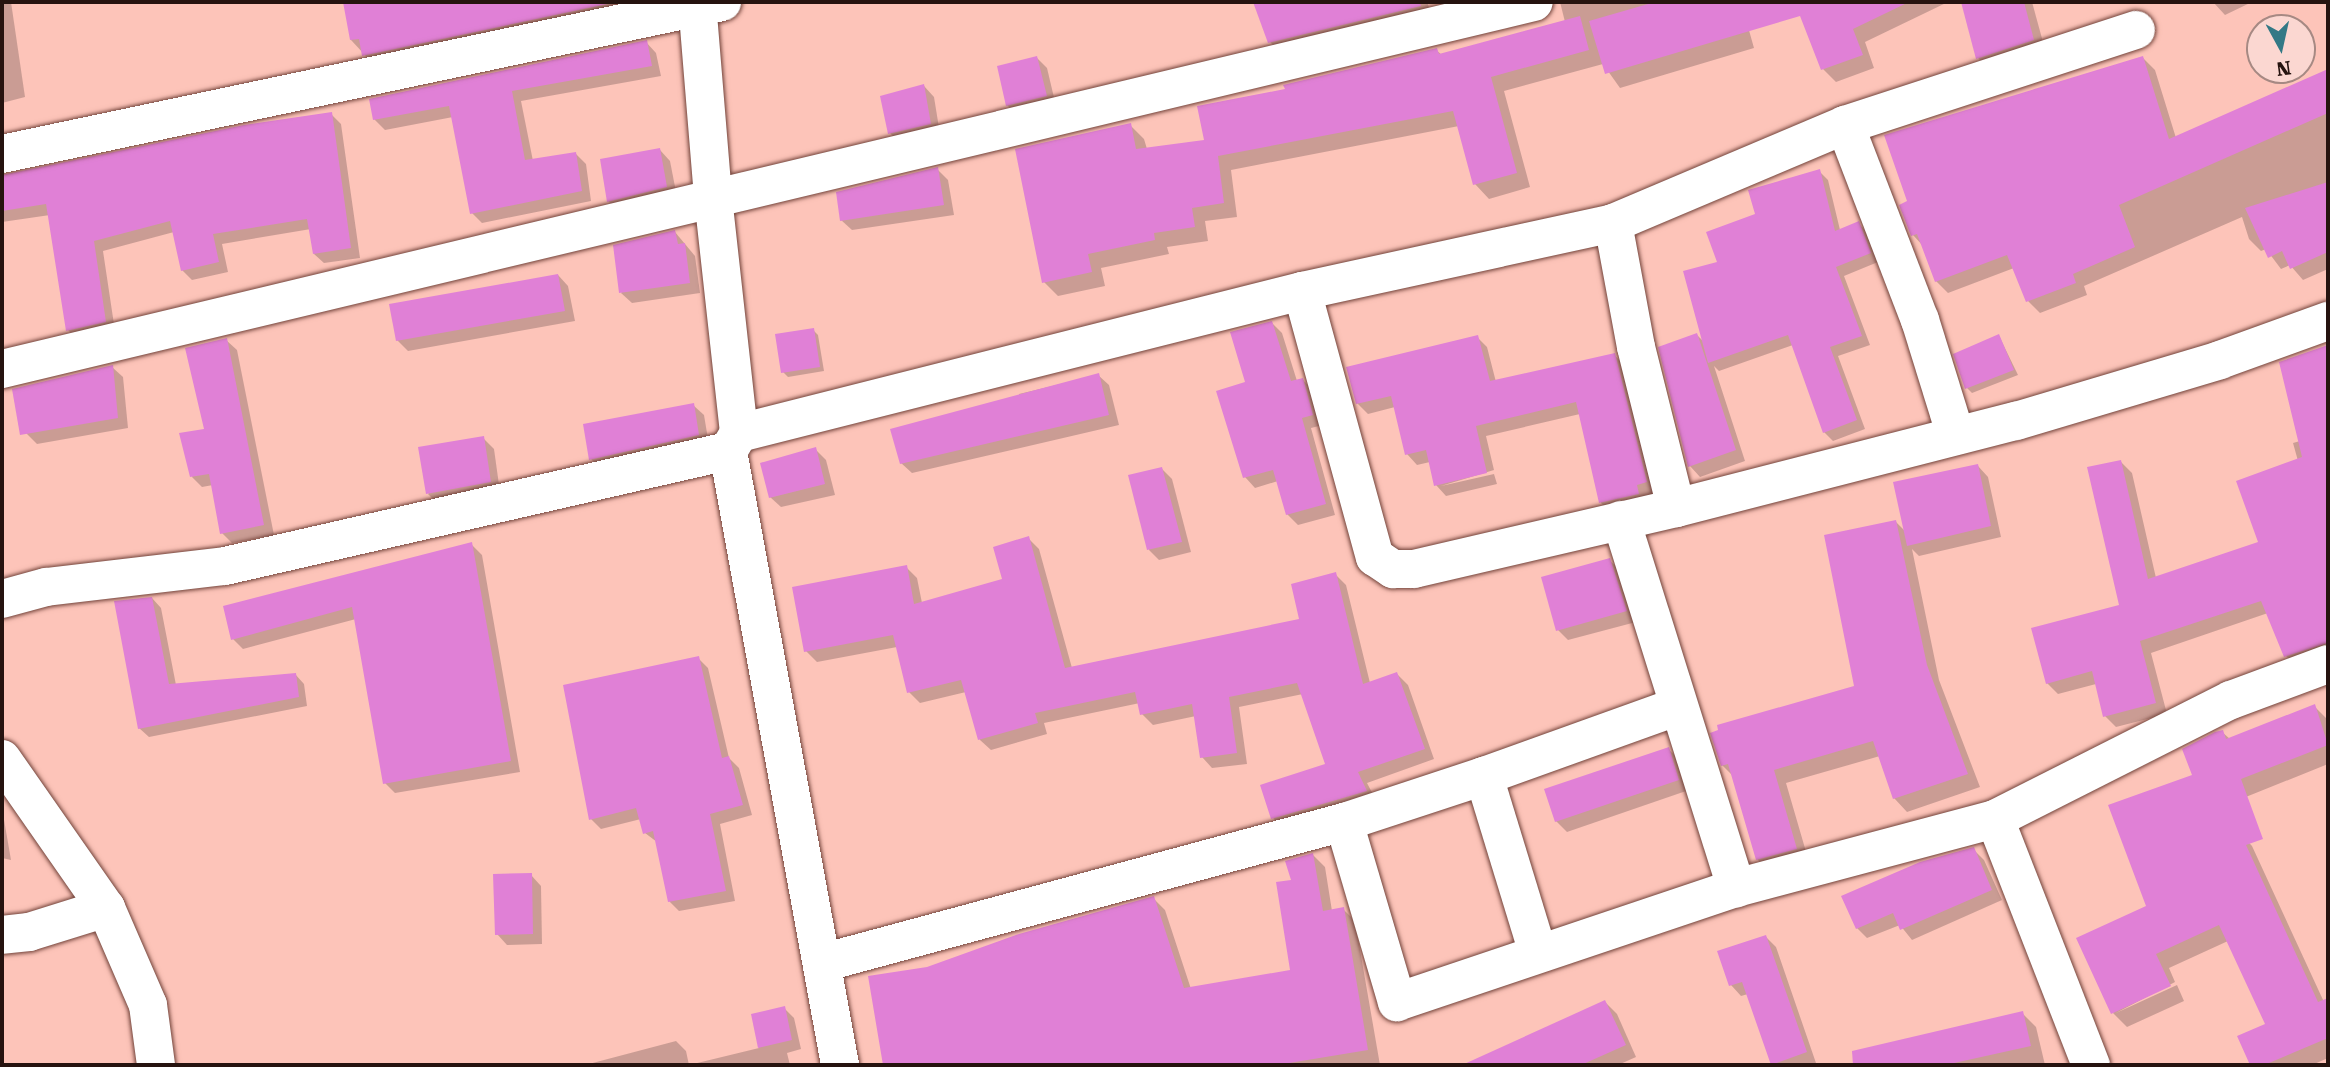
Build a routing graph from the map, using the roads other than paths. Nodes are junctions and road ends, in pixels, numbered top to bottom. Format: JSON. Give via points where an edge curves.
{"nodes":[{"id":1,"x":1534,"y":2,"type":"edge"},
{"id":2,"x":706,"y":4,"type":"edge"},
{"id":3,"x":1465,"y":9,"type":"edge"},
{"id":4,"x":2136,"y":30,"type":"dead end"},
{"id":5,"x":1845,"y":125,"type":"junction"},
{"id":6,"x":2,"y":154,"type":"edge"},
{"id":7,"x":713,"y":197,"type":"junction"},
{"id":8,"x":1613,"y":223,"type":"junction"},
{"id":9,"x":1302,"y":291,"type":"junction"},
{"id":10,"x":2328,"y":321,"type":"edge"},
{"id":11,"x":2,"y":369,"type":"edge"},
{"id":12,"x":1956,"y":436,"type":"junction"},
{"id":13,"x":734,"y":442,"type":"junction"},
{"id":14,"x":1676,"y":508,"type":"junction"},
{"id":15,"x":1621,"y":520,"type":"junction"},
{"id":16,"x":2,"y":599,"type":"edge"},
{"id":17,"x":2328,"y":664,"type":"edge"},
{"id":18,"x":1678,"y":706,"type":"junction"},
{"id":19,"x":2,"y":759,"type":"edge"},
{"id":20,"x":1484,"y":776,"type":"junction"},
{"id":21,"x":1995,"y":819,"type":"junction"},
{"id":22,"x":1344,"y":822,"type":"junction"},
{"id":23,"x":1736,"y":888,"type":"junction"},
{"id":24,"x":106,"y":908,"type":"junction"},
{"id":25,"x":2,"y":935,"type":"edge"},
{"id":26,"x":1538,"y":953,"type":"junction"},
{"id":27,"x":822,"y":963,"type":"junction"},
{"id":28,"x":156,"y":1065,"type":"edge"},
{"id":29,"x":839,"y":1065,"type":"edge"},
{"id":30,"x":2091,"y":1065,"type":"edge"}],
"edges":[{"from":1,"to":3,"type":"street"},
{"from":2,"to":6,"type":"street"},
{"from":2,"to":7,"type":"street"},
{"from":3,"to":7,"type":"street"},
{"from":4,"to":5,"type":"street"},
{"from":5,"to":8,"type":"street"},
{"from":5,"to":12,"type":"street","via":[[1920,320]]},
{"from":7,"to":11,"type":"street"},
{"from":7,"to":13,"type":"street"},
{"from":8,"to":9,"type":"street"},
{"from":8,"to":14,"type":"street","via":[[1636,347]]},
{"from":9,"to":13,"type":"street"},
{"from":9,"to":15,"type":"street","via":[[1375,557],[1394,569],[1414,569]]},
{"from":10,"to":12,"type":"street","via":[[2220,360]]},
{"from":12,"to":14,"type":"street"},
{"from":13,"to":16,"type":"street","via":[[225,566],[46,587]]},
{"from":13,"to":27,"type":"street"},
{"from":14,"to":15,"type":"street"},
{"from":15,"to":18,"type":"street"},
{"from":17,"to":21,"type":"street","via":[[2231,700]]},
{"from":18,"to":20,"type":"street"},
{"from":18,"to":23,"type":"street"},
{"from":19,"to":24,"type":"street"},
{"from":20,"to":22,"type":"street"},
{"from":20,"to":26,"type":"street"},
{"from":21,"to":23,"type":"street"},
{"from":21,"to":30,"type":"street"},
{"from":22,"to":26,"type":"street","via":[[1397,1002]]},
{"from":22,"to":27,"type":"street"},
{"from":23,"to":26,"type":"street"},
{"from":24,"to":25,"type":"street","via":[[29,932]]},
{"from":24,"to":28,"type":"street","via":[[148,1005]]},
{"from":27,"to":29,"type":"street"}]}
